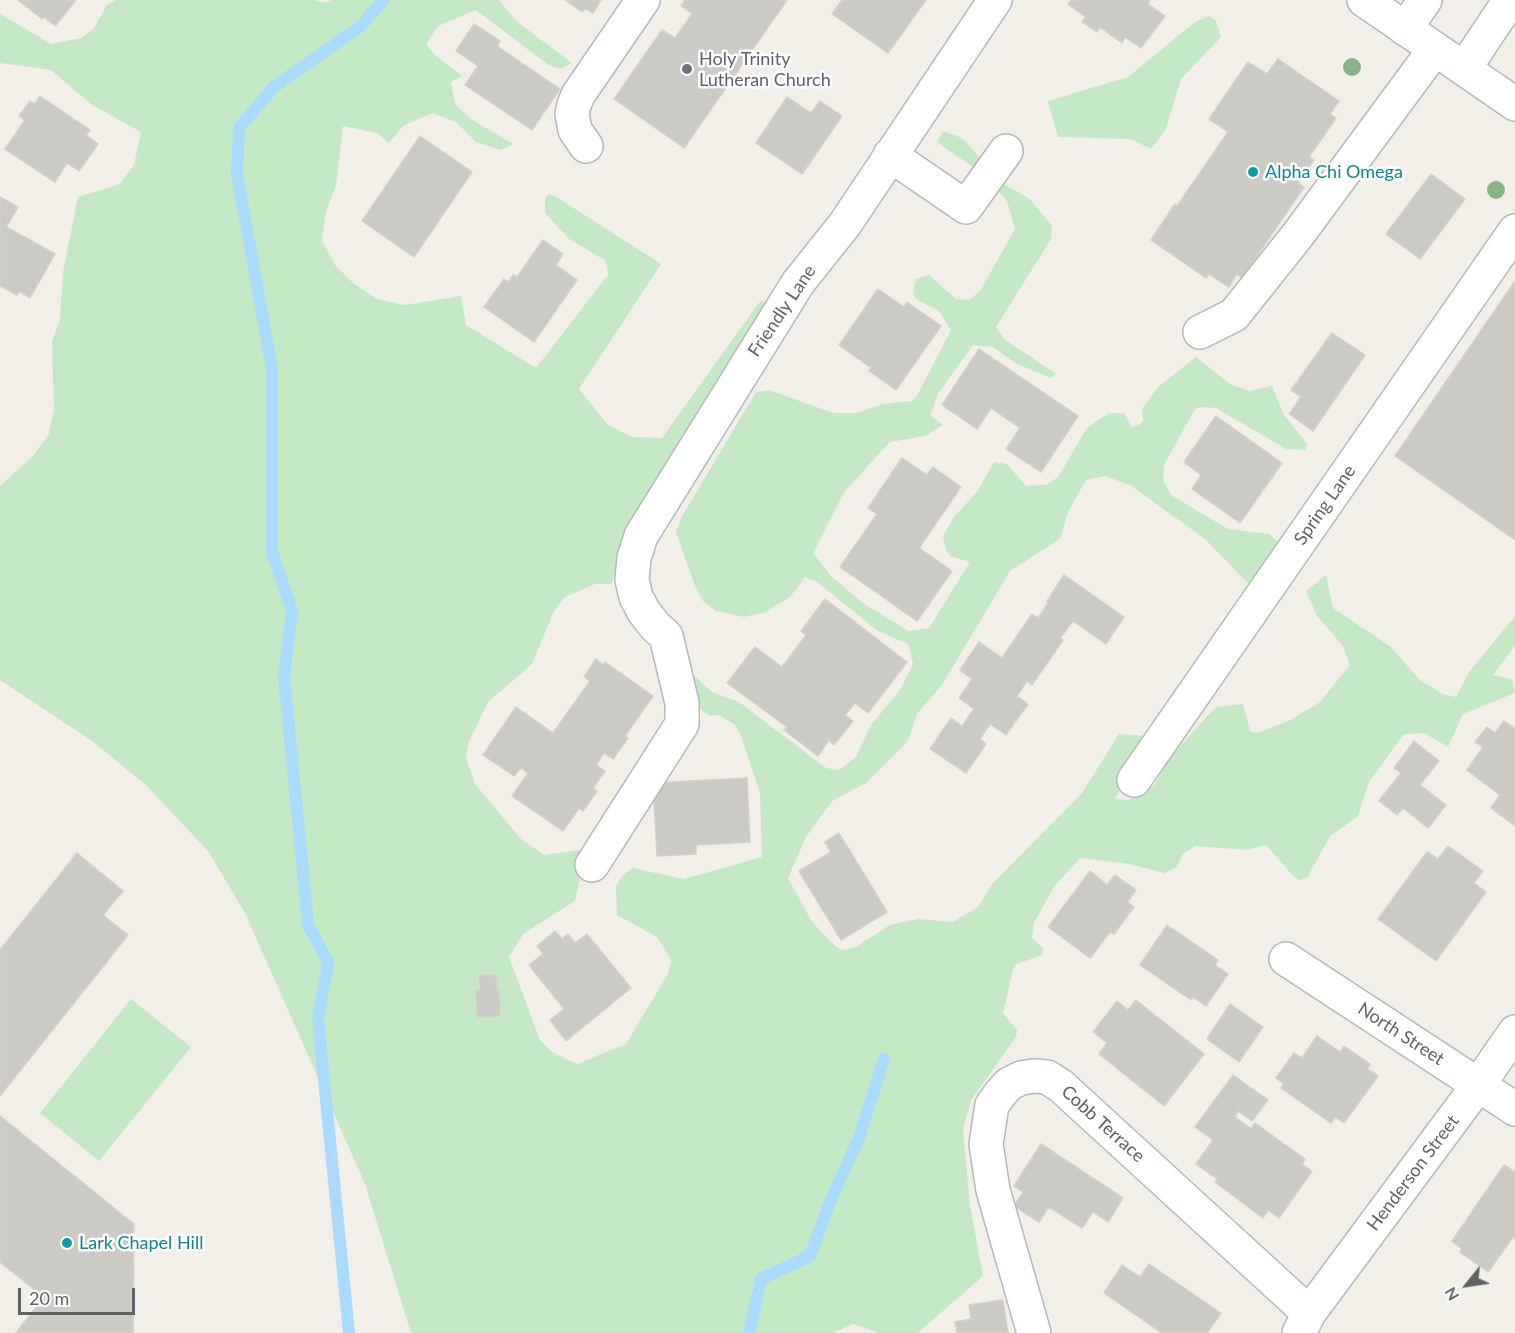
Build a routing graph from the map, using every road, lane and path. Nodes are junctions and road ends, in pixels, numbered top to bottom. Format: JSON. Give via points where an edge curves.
{"nodes":[{"id":1,"x":643,"y":0,"type":"edge"},
{"id":2,"x":995,"y":0,"type":"edge"},
{"id":3,"x":1364,"y":0,"type":"edge"},
{"id":4,"x":1425,"y":0,"type":"edge"},
{"id":5,"x":1510,"y":0,"type":"edge"},
{"id":6,"x":1405,"y":29,"type":"junction"},
{"id":7,"x":1435,"y":49,"type":"junction"},
{"id":8,"x":1464,"y":69,"type":"junction"},
{"id":9,"x":1515,"y":104,"type":"edge"},
{"id":10,"x":586,"y":146,"type":"dead end"},
{"id":11,"x":1006,"y":151,"type":"dead end"},
{"id":12,"x":890,"y":155,"type":"junction"},
{"id":13,"x":1515,"y":231,"type":"edge"},
{"id":14,"x":1200,"y":332,"type":"dead end"},
{"id":15,"x":1134,"y":780,"type":"dead end"},
{"id":16,"x":592,"y":865,"type":"dead end"},
{"id":17,"x":1286,"y":959,"type":"dead end"},
{"id":18,"x":1515,"y":1032,"type":"edge"},
{"id":19,"x":1479,"y":1084,"type":"junction"},
{"id":20,"x":1515,"y":1109,"type":"edge"},
{"id":21,"x":1304,"y":1323,"type":"edge"},
{"id":22,"x":1034,"y":1333,"type":"edge"}],
"edges":[{"from":1,"to":10,"type":"street","via":[[574,105],[575,130]]},
{"from":2,"to":12,"type":"street","name":"Friendly Lane"},
{"from":3,"to":6,"type":"street"},
{"from":4,"to":6,"type":"street"},
{"from":5,"to":8,"type":"street"},
{"from":6,"to":7,"type":"street"},
{"from":7,"to":8,"type":"street"},
{"from":7,"to":14,"type":"street","via":[[1234,315]]},
{"from":8,"to":9,"type":"street"},
{"from":11,"to":12,"type":"street","via":[[966,207]]},
{"from":12,"to":16,"type":"street","name":"Friendly Lane","via":[[845,224],[798,283],[641,536],[632,580],[644,612],[666,636],[682,703],[682,724]]},
{"from":13,"to":15,"type":"street","name":"Spring Lane"},
{"from":17,"to":19,"type":"street","name":"North Street"},
{"from":18,"to":19,"type":"street","name":"Henderson Street"},
{"from":19,"to":20,"type":"street","name":"North Street"},
{"from":19,"to":21,"type":"street","name":"Henderson Street"},
{"from":21,"to":22,"type":"street","name":"Cobb Terrace","via":[[1061,1086],[1047,1077],[1034,1076],[1009,1084],[992,1105],[986,1144],[993,1190]]}]}
